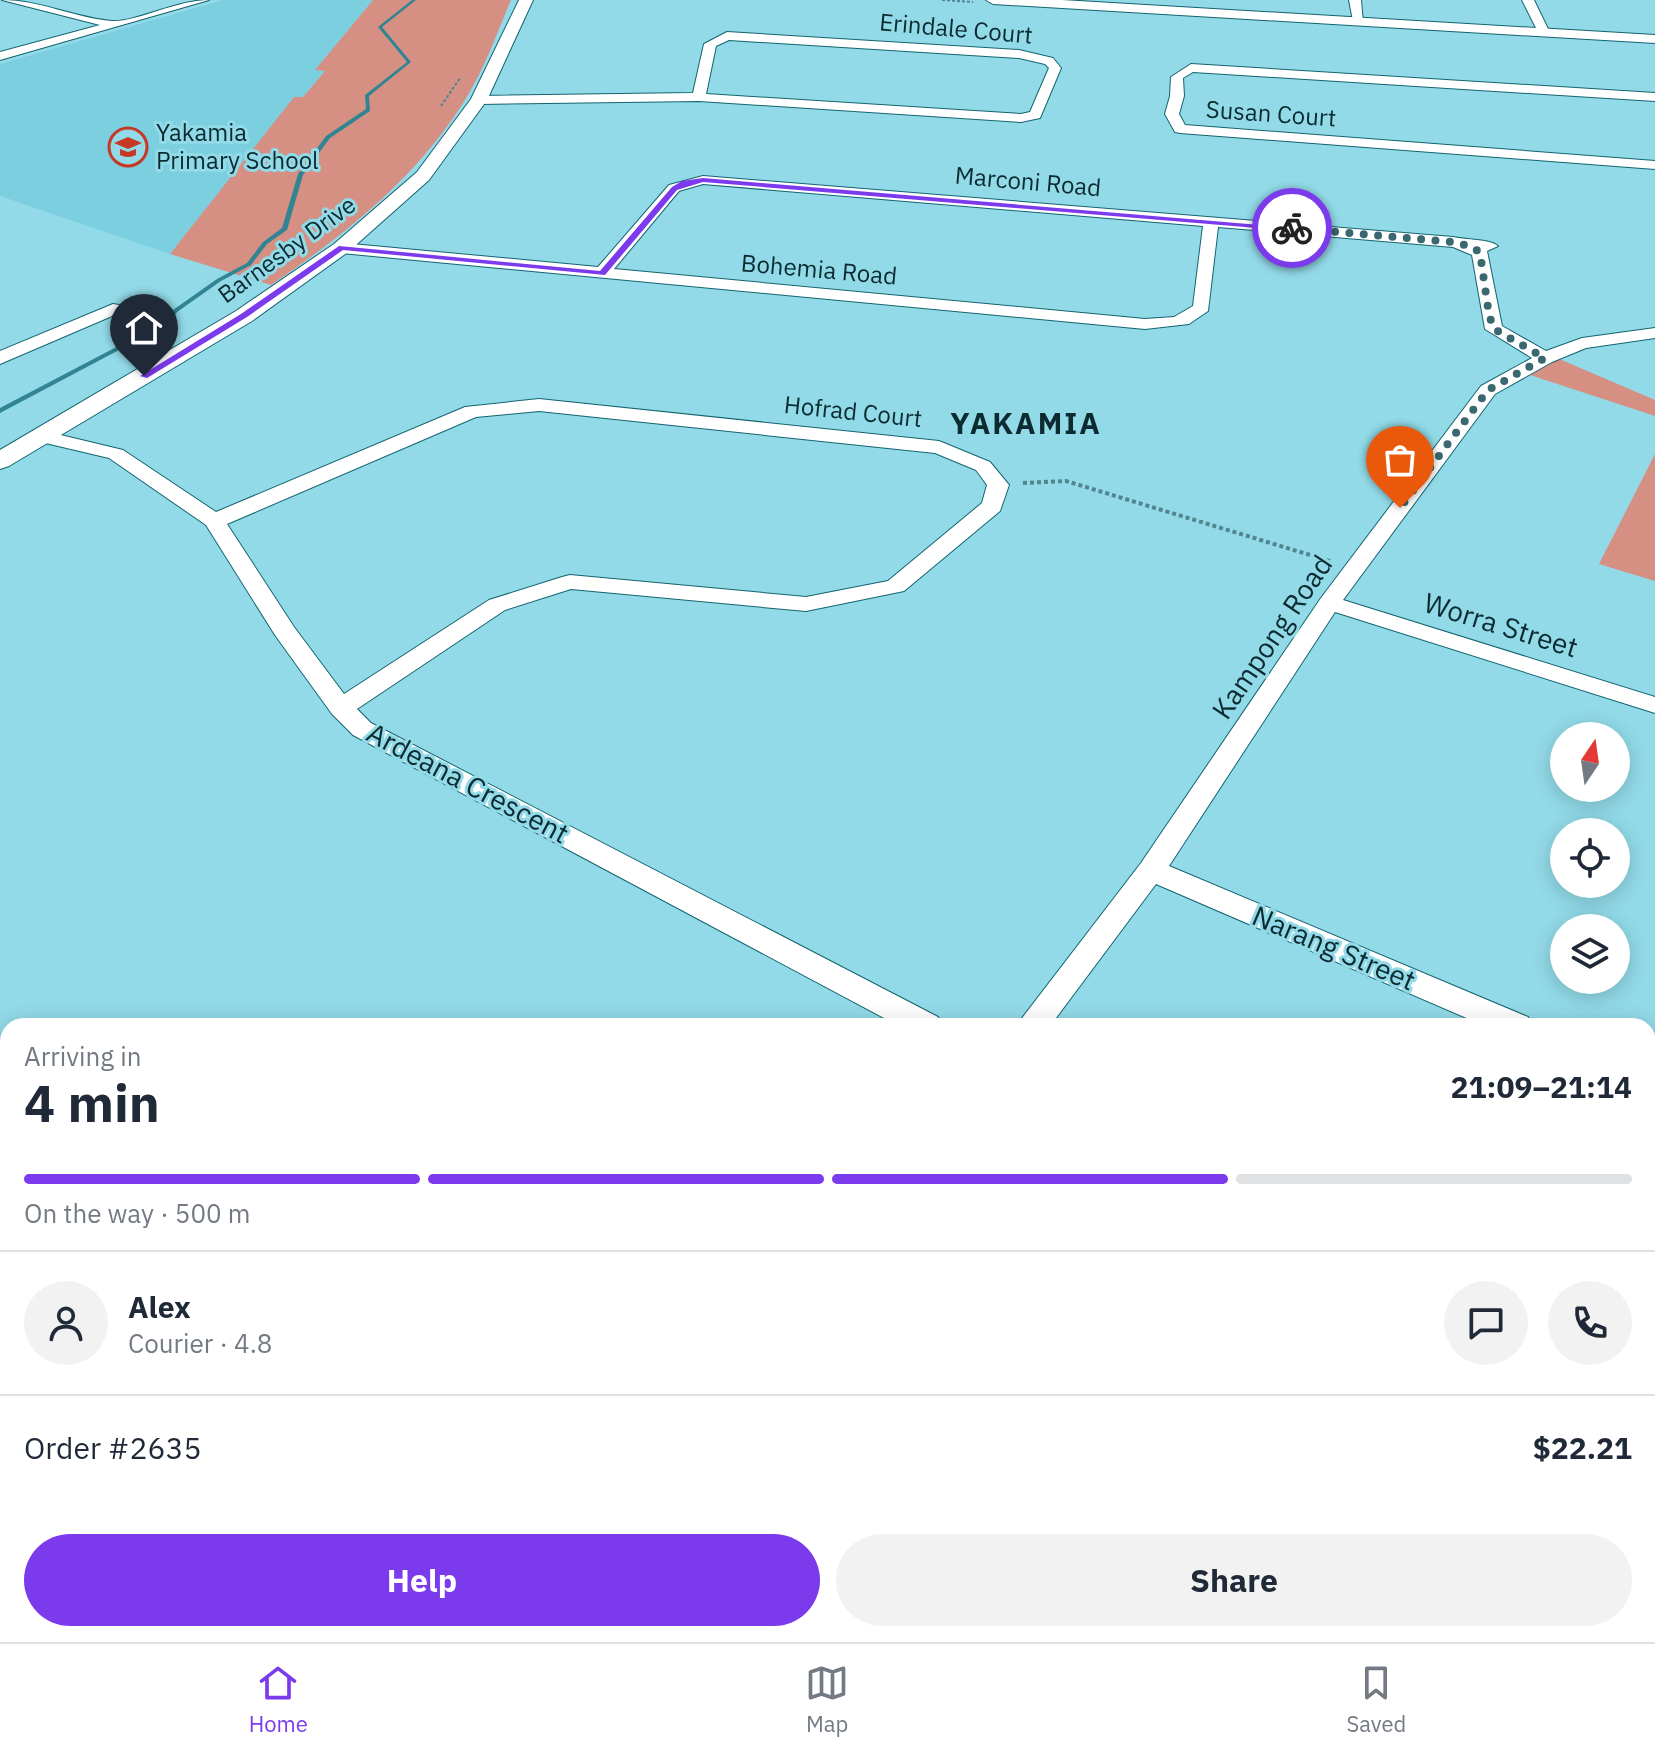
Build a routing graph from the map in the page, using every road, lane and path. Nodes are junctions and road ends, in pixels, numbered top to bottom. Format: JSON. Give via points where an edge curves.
{"nodes":[{"id":1,"x":8,"y":0,"type":"edge"},
{"id":2,"x":203,"y":0,"type":"edge"},
{"id":3,"x":526,"y":0,"type":"edge"},
{"id":4,"x":993,"y":0,"type":"edge"},
{"id":5,"x":1355,"y":0,"type":"edge"},
{"id":6,"x":1528,"y":0,"type":"edge"},
{"id":7,"x":1359,"y":21,"type":"junction"},
{"id":8,"x":115,"y":24,"type":"junction"},
{"id":9,"x":1544,"y":33,"type":"junction"},
{"id":10,"x":1655,"y":39,"type":"edge"},
{"id":11,"x":0,"y":56,"type":"edge"},
{"id":12,"x":466,"y":68,"type":"dead end"},
{"id":13,"x":699,"y":97,"type":"junction"},
{"id":14,"x":1655,"y":97,"type":"edge"},
{"id":15,"x":479,"y":100,"type":"junction"},
{"id":16,"x":439,"y":109,"type":"dead end"},
{"id":17,"x":1655,"y":165,"type":"edge"},
{"id":18,"x":1211,"y":221,"type":"junction"},
{"id":19,"x":341,"y":248,"type":"junction"},
{"id":20,"x":602,"y":273,"type":"junction"},
{"id":21,"x":113,"y":309,"type":"dead end"},
{"id":22,"x":1655,"y":333,"type":"edge"},
{"id":23,"x":0,"y":358,"type":"edge"},
{"id":24,"x":1545,"y":358,"type":"junction"},
{"id":25,"x":44,"y":437,"type":"junction"},
{"id":26,"x":0,"y":461,"type":"edge"},
{"id":27,"x":998,"y":485,"type":"junction"},
{"id":28,"x":214,"y":521,"type":"junction"},
{"id":29,"x":1332,"y":562,"type":"dead end"},
{"id":30,"x":1329,"y":603,"type":"junction"},
{"id":31,"x":1655,"y":705,"type":"edge"},
{"id":32,"x":341,"y":708,"type":"junction"},
{"id":33,"x":1151,"y":870,"type":"junction"},
{"id":34,"x":912,"y":1018,"type":"edge"},
{"id":35,"x":1038,"y":1018,"type":"edge"},
{"id":36,"x":1498,"y":1018,"type":"edge"}],
"edges":[{"from":1,"to":8,"type":"street"},
{"from":2,"to":8,"type":"street"},
{"from":3,"to":15,"type":"street","name":"Barnesby Drive"},
{"from":4,"to":7,"type":"street"},
{"from":5,"to":7,"type":"street"},
{"from":6,"to":9,"type":"street"},
{"from":7,"to":9,"type":"street"},
{"from":8,"to":11,"type":"street"},
{"from":9,"to":10,"type":"street"},
{"from":12,"to":16,"type":"path"},
{"from":13,"to":13,"type":"street","name":"Erindale Court","via":[[1021,118],[1035,115],[1055,68],[1049,61],[1019,54],[727,36],[710,44]]},
{"from":13,"to":15,"type":"street","name":"Erindale Court"},
{"from":14,"to":17,"type":"street","name":"Susan Court","via":[[1191,68],[1177,77],[1172,114],[1180,129]]},
{"from":15,"to":19,"type":"street","name":"Barnesby Drive","via":[[423,176]]},
{"from":18,"to":20,"type":"street","name":"Marconi Road","via":[[703,180],[674,188]]},
{"from":18,"to":20,"type":"street","name":"Bohemia Road","via":[[1202,307],[1194,317],[1168,323]]},
{"from":18,"to":24,"type":"street","name":"Marconi Road","via":[[1482,246],[1494,329]]},
{"from":19,"to":20,"type":"street","name":"Bohemia Road"},
{"from":19,"to":25,"type":"street","name":"Barnesby Drive","via":[[244,316]]},
{"from":21,"to":23,"type":"street"},
{"from":22,"to":24,"type":"street","name":"Kampong Road","via":[[1582,343]]},
{"from":24,"to":30,"type":"street","name":"Kampong Road","via":[[1488,390]]},
{"from":25,"to":26,"type":"street","name":"Barnesby Drive"},
{"from":25,"to":28,"type":"street","name":"Ardeana Crescent","via":[[116,454]]},
{"from":27,"to":28,"type":"street","name":"Hofrad Court","via":[[983,466],[939,447],[539,405],[472,411]]},
{"from":27,"to":29,"type":"path","via":[[1066,481]]},
{"from":27,"to":32,"type":"street","via":[[992,506],[896,586],[806,604],[570,582],[497,605]]},
{"from":28,"to":32,"type":"street","name":"Ardeana Crescent"},
{"from":30,"to":31,"type":"street","name":"Worra Street"},
{"from":30,"to":33,"type":"street","name":"Kampong Road"},
{"from":32,"to":34,"type":"street","name":"Ardeana Crescent","via":[[362,729]]},
{"from":33,"to":35,"type":"street","name":"Kampong Road"},
{"from":33,"to":36,"type":"street","name":"Narang Street"}]}
